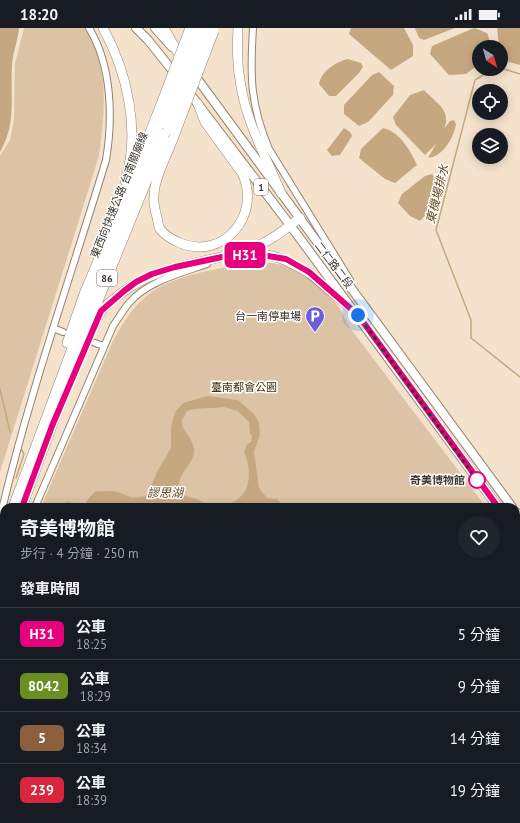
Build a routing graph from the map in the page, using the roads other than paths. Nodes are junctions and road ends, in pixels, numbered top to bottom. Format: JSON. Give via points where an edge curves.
{"nodes":[{"id":1,"x":89,"y":28,"type":"edge"},
{"id":2,"x":102,"y":28,"type":"edge"},
{"id":3,"x":136,"y":28,"type":"edge"},
{"id":4,"x":155,"y":28,"type":"edge"},
{"id":5,"x":164,"y":28,"type":"edge"},
{"id":6,"x":190,"y":28,"type":"edge"},
{"id":7,"x":198,"y":28,"type":"edge"},
{"id":8,"x":238,"y":28,"type":"edge"},
{"id":9,"x":253,"y":28,"type":"edge"},
{"id":10,"x":212,"y":29,"type":"edge"},
{"id":11,"x":181,"y":58,"type":"junction"},
{"id":12,"x":198,"y":104,"type":"junction"},
{"id":13,"x":164,"y":128,"type":"junction"},
{"id":14,"x":281,"y":193,"type":"junction"},
{"id":15,"x":300,"y":218,"type":"junction"},
{"id":16,"x":290,"y":225,"type":"junction"},
{"id":17,"x":111,"y":230,"type":"junction"},
{"id":18,"x":222,"y":257,"type":"junction"},
{"id":19,"x":309,"y":272,"type":"junction"},
{"id":20,"x":358,"y":315,"type":"junction"},
{"id":21,"x":53,"y":328,"type":"junction"},
{"id":22,"x":63,"y":332,"type":"dead end"},
{"id":23,"x":95,"y":343,"type":"dead end"},
{"id":24,"x":104,"y":346,"type":"junction"},
{"id":25,"x":400,"y":356,"type":"junction"},
{"id":26,"x":62,"y":373,"type":"junction"},
{"id":27,"x":52,"y":426,"type":"junction"},
{"id":28,"x":23,"y":492,"type":"junction"},
{"id":29,"x":3,"y":503,"type":"edge"},
{"id":30,"x":16,"y":503,"type":"edge"},
{"id":31,"x":22,"y":503,"type":"edge"},
{"id":32,"x":37,"y":503,"type":"edge"},
{"id":33,"x":495,"y":503,"type":"edge"},
{"id":34,"x":509,"y":503,"type":"edge"}],
"edges":[{"from":1,"to":21,"type":"street","via":[[107,79],[109,139],[106,160]]},
{"from":2,"to":17,"type":"highway","via":[[117,56],[126,85],[131,136],[131,154]]},
{"from":3,"to":12,"type":"main road","name":"二仁路二段","number":"1","via":[[164,59]]},
{"from":4,"to":11,"type":"main road","number":"1"},
{"from":5,"to":11,"type":"highway"},
{"from":6,"to":13,"type":"highway","bridge":true},
{"from":7,"to":13,"type":"highway","name":"東西向快速公路 台南關廟線","number":"86","bridge":true},
{"from":8,"to":14,"type":"highway","via":[[238,61],[243,98],[252,127]]},
{"from":9,"to":25,"type":"street","via":[[251,80],[256,114],[269,149],[346,274],[399,349]]},
{"from":10,"to":13,"type":"highway","name":"東西向快速公路 台南關廟線","number":"86","bridge":true},
{"from":11,"to":14,"type":"main road","name":"二仁路二段","number":"1"},
{"from":12,"to":13,"type":"highway","via":[[205,122],[242,173],[248,190],[247,209],[239,226],[225,240],[196,247],[167,236],[160,228],[154,194]]},
{"from":12,"to":16,"type":"main road","name":"二仁路二段","number":"1"},
{"from":13,"to":17,"type":"highway"},
{"from":13,"to":26,"type":"highway","name":"東西向快速公路 台南關廟線","number":"86","via":[[91,296]]},
{"from":13,"to":27,"type":"highway","name":"東西向快速公路 台南關廟線","number":"86"},
{"from":14,"to":15,"type":"main road","name":"二仁路二段","number":"1"},
{"from":15,"to":16,"type":"highway"},
{"from":15,"to":25,"type":"main road","name":"二仁路二段","number":"1"},
{"from":16,"to":18,"type":"highway","via":[[262,243]]},
{"from":16,"to":20,"type":"main road","name":"二仁路二段","number":"1"},
{"from":17,"to":26,"type":"highway","via":[[84,294],[63,354]]},
{"from":18,"to":19,"type":"highway","via":[[268,255],[286,259]]},
{"from":18,"to":27,"type":"highway","via":[[152,274],[136,282],[112,300],[101,311]]},
{"from":19,"to":20,"type":"street"},
{"from":19,"to":24,"type":"street","via":[[274,260],[252,257],[232,258],[184,271],[147,288],[129,303],[113,326]]},
{"from":20,"to":33,"type":"main road","name":"二仁路二段","number":"1"},
{"from":21,"to":22,"type":"street"},
{"from":21,"to":29,"type":"street"},
{"from":23,"to":24,"type":"street"},
{"from":24,"to":32,"type":"street"},
{"from":25,"to":34,"type":"main road","name":"二仁路二段","number":"1"},
{"from":26,"to":28,"type":"highway","name":"東西向快速公路 台南關廟線","number":"86"},
{"from":27,"to":28,"type":"highway","name":"東西向快速公路 台南關廟線","number":"86"},
{"from":28,"to":30,"type":"highway","name":"東西向快速公路 台南關廟線","number":"86"},
{"from":28,"to":31,"type":"highway","name":"東西向快速公路 台南關廟線","number":"86"}]}
